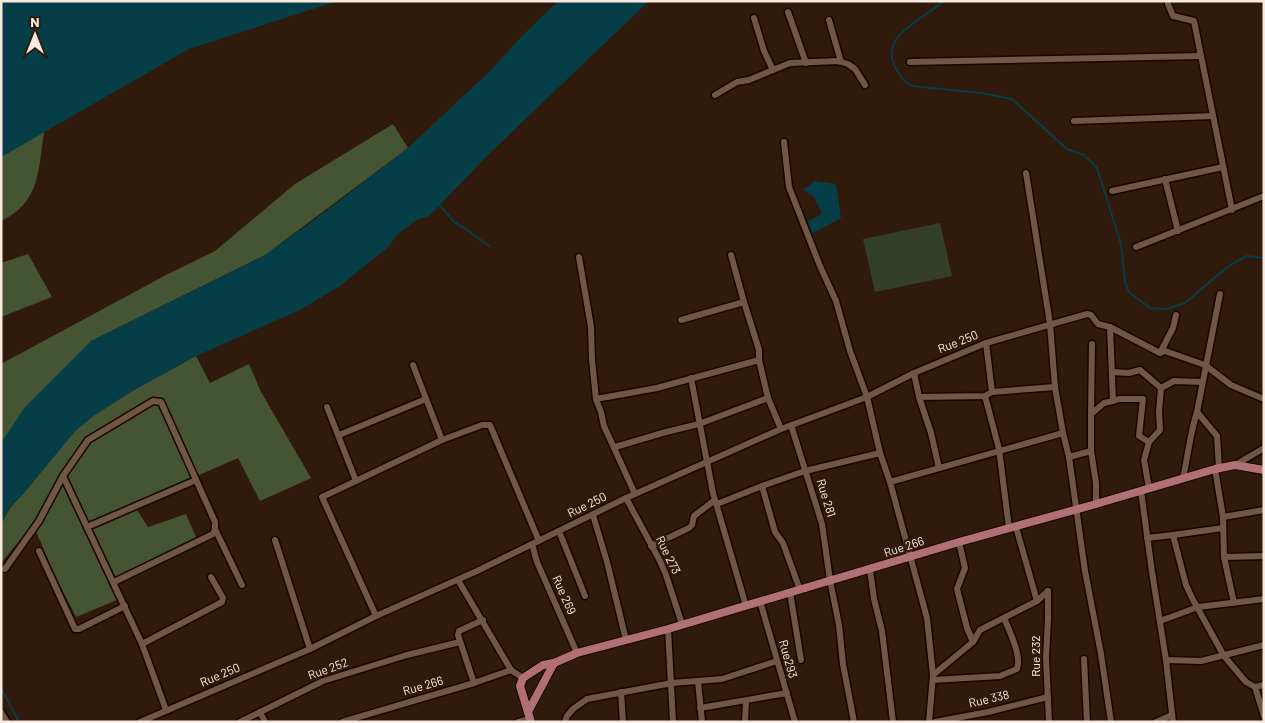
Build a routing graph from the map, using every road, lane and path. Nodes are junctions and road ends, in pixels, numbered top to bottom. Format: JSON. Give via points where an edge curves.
{"nodes":[{"id":1,"x":1168,"y":4,"type":"dead end"},
{"id":2,"x":788,"y":12,"type":"dead end"},
{"id":3,"x":754,"y":18,"type":"dead end"},
{"id":4,"x":829,"y":20,"type":"dead end"},
{"id":5,"x":1201,"y":56,"type":"junction"},
{"id":6,"x":841,"y":62,"type":"junction"},
{"id":7,"x":910,"y":62,"type":"dead end"},
{"id":8,"x":806,"y":63,"type":"junction"},
{"id":9,"x":773,"y":70,"type":"junction"},
{"id":10,"x":865,"y":85,"type":"dead end"},
{"id":11,"x":715,"y":95,"type":"dead end"},
{"id":12,"x":1213,"y":116,"type":"junction"},
{"id":13,"x":1074,"y":121,"type":"dead end"},
{"id":14,"x":784,"y":142,"type":"dead end"},
{"id":15,"x":1223,"y":167,"type":"junction"},
{"id":16,"x":1026,"y":173,"type":"dead end"},
{"id":17,"x":1164,"y":179,"type":"junction"},
{"id":18,"x":1112,"y":191,"type":"dead end"},
{"id":19,"x":1264,"y":196,"type":"edge"},
{"id":20,"x":1232,"y":210,"type":"junction"},
{"id":21,"x":1178,"y":231,"type":"junction"},
{"id":22,"x":1136,"y":247,"type":"dead end"},
{"id":23,"x":731,"y":255,"type":"dead end"},
{"id":24,"x":579,"y":257,"type":"dead end"},
{"id":25,"x":1220,"y":294,"type":"dead end"},
{"id":26,"x":744,"y":302,"type":"junction"},
{"id":27,"x":1176,"y":315,"type":"dead end"},
{"id":28,"x":681,"y":320,"type":"dead end"},
{"id":29,"x":1050,"y":324,"type":"junction"},
{"id":30,"x":1110,"y":327,"type":"junction"},
{"id":31,"x":986,"y":343,"type":"junction"},
{"id":32,"x":1092,"y":344,"type":"dead end"},
{"id":33,"x":1160,"y":353,"type":"junction"},
{"id":34,"x":759,"y":360,"type":"junction"},
{"id":35,"x":413,"y":365,"type":"dead end"},
{"id":36,"x":1205,"y":365,"type":"junction"},
{"id":37,"x":914,"y":372,"type":"junction"},
{"id":38,"x":1112,"y":372,"type":"junction"},
{"id":39,"x":691,"y":378,"type":"junction"},
{"id":40,"x":1202,"y":382,"type":"junction"},
{"id":41,"x":1055,"y":387,"type":"junction"},
{"id":42,"x":1161,"y":388,"type":"junction"},
{"id":43,"x":992,"y":392,"type":"junction"},
{"id":44,"x":985,"y":396,"type":"junction"},
{"id":45,"x":867,"y":397,"type":"junction"},
{"id":46,"x":919,"y":397,"type":"junction"},
{"id":47,"x":768,"y":398,"type":"junction"},
{"id":48,"x":426,"y":399,"type":"junction"},
{"id":49,"x":596,"y":399,"type":"junction"},
{"id":50,"x":1264,"y":399,"type":"edge"},
{"id":51,"x":1113,"y":401,"type":"junction"},
{"id":52,"x":327,"y":406,"type":"dead end"},
{"id":53,"x":1197,"y":412,"type":"junction"},
{"id":54,"x":1091,"y":414,"type":"junction"},
{"id":55,"x":699,"y":424,"type":"junction"},
{"id":56,"x":791,"y":425,"type":"junction"},
{"id":57,"x":781,"y":429,"type":"junction"},
{"id":58,"x":1063,"y":434,"type":"junction"},
{"id":59,"x":339,"y":435,"type":"junction"},
{"id":60,"x":442,"y":440,"type":"junction"},
{"id":61,"x":1149,"y":442,"type":"junction"},
{"id":62,"x":615,"y":447,"type":"junction"},
{"id":63,"x":1264,"y":448,"type":"edge"},
{"id":64,"x":1000,"y":451,"type":"junction"},
{"id":65,"x":1091,"y":451,"type":"junction"},
{"id":66,"x":880,"y":453,"type":"junction"},
{"id":67,"x":1069,"y":457,"type":"junction"},
{"id":68,"x":706,"y":462,"type":"junction"},
{"id":69,"x":1235,"y":465,"type":"junction"},
{"id":70,"x":939,"y":468,"type":"junction"},
{"id":71,"x":1217,"y":469,"type":"junction"},
{"id":72,"x":1264,"y":470,"type":"edge"},
{"id":73,"x":805,"y":471,"type":"junction"},
{"id":74,"x":63,"y":476,"type":"junction"},
{"id":75,"x":1183,"y":478,"type":"junction"},
{"id":76,"x":196,"y":480,"type":"junction"},
{"id":77,"x":356,"y":481,"type":"junction"},
{"id":78,"x":890,"y":482,"type":"junction"},
{"id":79,"x":762,"y":486,"type":"junction"},
{"id":80,"x":1145,"y":489,"type":"junction"},
{"id":81,"x":635,"y":494,"type":"junction"},
{"id":82,"x":626,"y":498,"type":"junction"},
{"id":83,"x":716,"y":502,"type":"junction"},
{"id":84,"x":1096,"y":504,"type":"junction"},
{"id":85,"x":1077,"y":510,"type":"junction"},
{"id":86,"x":1264,"y":510,"type":"edge"},
{"id":87,"x":593,"y":514,"type":"junction"},
{"id":88,"x":1223,"y":517,"type":"junction"},
{"id":89,"x":87,"y":527,"type":"junction"},
{"id":90,"x":1012,"y":527,"type":"junction"},
{"id":91,"x":1222,"y":528,"type":"junction"},
{"id":92,"x":215,"y":529,"type":"junction"},
{"id":93,"x":559,"y":531,"type":"junction"},
{"id":94,"x":1174,"y":535,"type":"junction"},
{"id":95,"x":1147,"y":538,"type":"junction"},
{"id":96,"x":276,"y":540,"type":"dead end"},
{"id":97,"x":535,"y":542,"type":"junction"},
{"id":98,"x":959,"y":542,"type":"junction"},
{"id":99,"x":651,"y":546,"type":"junction"},
{"id":100,"x":39,"y":551,"type":"dead end"},
{"id":101,"x":1264,"y":556,"type":"edge"},
{"id":102,"x":910,"y":558,"type":"junction"},
{"id":103,"x":1224,"y":558,"type":"junction"},
{"id":104,"x":5,"y":569,"type":"dead end"},
{"id":105,"x":870,"y":570,"type":"junction"},
{"id":106,"x":211,"y":577,"type":"dead end"},
{"id":107,"x":458,"y":580,"type":"junction"},
{"id":108,"x":830,"y":580,"type":"junction"},
{"id":109,"x":114,"y":582,"type":"junction"},
{"id":110,"x":242,"y":584,"type":"dead end"},
{"id":111,"x":800,"y":590,"type":"junction"},
{"id":112,"x":790,"y":592,"type":"junction"},
{"id":113,"x":585,"y":596,"type":"dead end"},
{"id":114,"x":1264,"y":599,"type":"edge"},
{"id":115,"x":1038,"y":601,"type":"junction"},
{"id":116,"x":760,"y":602,"type":"junction"},
{"id":117,"x":1234,"y":604,"type":"junction"},
{"id":118,"x":125,"y":606,"type":"junction"},
{"id":119,"x":746,"y":606,"type":"junction"},
{"id":120,"x":1198,"y":607,"type":"junction"},
{"id":121,"x":376,"y":616,"type":"junction"},
{"id":122,"x":1004,"y":618,"type":"junction"},
{"id":123,"x":482,"y":620,"type":"junction"},
{"id":124,"x":1160,"y":621,"type":"junction"},
{"id":125,"x":682,"y":624,"type":"junction"},
{"id":126,"x":668,"y":629,"type":"junction"},
{"id":127,"x":626,"y":640,"type":"junction"},
{"id":128,"x":460,"y":642,"type":"junction"},
{"id":129,"x":973,"y":642,"type":"junction"},
{"id":130,"x":142,"y":644,"type":"junction"},
{"id":131,"x":1264,"y":644,"type":"edge"},
{"id":132,"x":310,"y":649,"type":"junction"},
{"id":133,"x":577,"y":653,"type":"junction"},
{"id":134,"x":1224,"y":656,"type":"junction"},
{"id":135,"x":1084,"y":658,"type":"dead end"},
{"id":136,"x":558,"y":660,"type":"junction"},
{"id":137,"x":802,"y":660,"type":"dead end"},
{"id":138,"x":1166,"y":660,"type":"junction"},
{"id":139,"x":777,"y":661,"type":"junction"},
{"id":140,"x":511,"y":670,"type":"junction"},
{"id":141,"x":523,"y":678,"type":"junction"},
{"id":142,"x":933,"y":678,"type":"junction"},
{"id":143,"x":698,"y":681,"type":"junction"},
{"id":144,"x":474,"y":683,"type":"junction"},
{"id":145,"x":672,"y":683,"type":"junction"},
{"id":146,"x":1264,"y":685,"type":"edge"},
{"id":147,"x":1255,"y":687,"type":"junction"},
{"id":148,"x":621,"y":692,"type":"junction"},
{"id":149,"x":786,"y":693,"type":"junction"},
{"id":150,"x":1048,"y":697,"type":"junction"},
{"id":151,"x":746,"y":701,"type":"junction"},
{"id":152,"x":700,"y":708,"type":"junction"},
{"id":153,"x":166,"y":710,"type":"junction"},
{"id":154,"x":1,"y":712,"type":"edge"},
{"id":155,"x":260,"y":712,"type":"junction"},
{"id":156,"x":1264,"y":716,"type":"edge"},
{"id":157,"x":529,"y":717,"type":"edge"},
{"id":158,"x":1172,"y":718,"type":"edge"},
{"id":159,"x":144,"y":721,"type":"edge"},
{"id":160,"x":7,"y":722,"type":"edge"},
{"id":161,"x":240,"y":722,"type":"edge"},
{"id":162,"x":266,"y":722,"type":"edge"},
{"id":163,"x":342,"y":722,"type":"edge"},
{"id":164,"x":518,"y":722,"type":"edge"},
{"id":165,"x":565,"y":722,"type":"edge"},
{"id":166,"x":623,"y":722,"type":"edge"},
{"id":167,"x":674,"y":722,"type":"edge"},
{"id":168,"x":702,"y":722,"type":"edge"},
{"id":169,"x":745,"y":722,"type":"edge"},
{"id":170,"x":795,"y":722,"type":"edge"},
{"id":171,"x":854,"y":722,"type":"edge"},
{"id":172,"x":892,"y":722,"type":"edge"},
{"id":173,"x":929,"y":722,"type":"edge"},
{"id":174,"x":935,"y":722,"type":"edge"},
{"id":175,"x":1049,"y":722,"type":"edge"},
{"id":176,"x":1087,"y":722,"type":"edge"},
{"id":177,"x":1111,"y":722,"type":"edge"},
{"id":178,"x":1156,"y":722,"type":"edge"}],
"edges":[{"from":1,"to":5,"type":"street","via":[[1173,16],[1194,21]]},
{"from":2,"to":8,"type":"street"},
{"from":3,"to":9,"type":"street"},
{"from":4,"to":6,"type":"street"},
{"from":5,"to":7,"type":"street"},
{"from":5,"to":12,"type":"street"},
{"from":6,"to":8,"type":"street"},
{"from":6,"to":10,"type":"street","via":[[855,69]]},
{"from":8,"to":9,"type":"street","via":[[784,64]]},
{"from":9,"to":11,"type":"street","via":[[737,82]]},
{"from":12,"to":13,"type":"street"},
{"from":12,"to":15,"type":"street"},
{"from":14,"to":45,"type":"street","via":[[789,187],[836,301]]},
{"from":15,"to":17,"type":"street"},
{"from":15,"to":20,"type":"street"},
{"from":16,"to":29,"type":"street"},
{"from":17,"to":18,"type":"street"},
{"from":17,"to":21,"type":"street"},
{"from":19,"to":20,"type":"street"},
{"from":20,"to":21,"type":"street"},
{"from":21,"to":22,"type":"street"},
{"from":23,"to":26,"type":"street"},
{"from":24,"to":49,"type":"street","via":[[591,327]]},
{"from":25,"to":36,"type":"street"},
{"from":26,"to":28,"type":"street"},
{"from":26,"to":34,"type":"street","via":[[759,350]]},
{"from":27,"to":33,"type":"street"},
{"from":29,"to":30,"type":"street","name":"Rue 250","via":[[1087,314],[1098,324]]},
{"from":29,"to":31,"type":"street","name":"Rue 250"},
{"from":29,"to":41,"type":"street"},
{"from":30,"to":33,"type":"street","name":"Rue 250"},
{"from":30,"to":38,"type":"street"},
{"from":31,"to":37,"type":"street","name":"Rue 250"},
{"from":31,"to":43,"type":"street"},
{"from":32,"to":54,"type":"street"},
{"from":33,"to":36,"type":"street","name":"Rue 250","via":[[1165,351]]},
{"from":34,"to":39,"type":"street"},
{"from":34,"to":47,"type":"street"},
{"from":35,"to":48,"type":"street"},
{"from":36,"to":40,"type":"street"},
{"from":36,"to":50,"type":"street","name":"Rue 250","via":[[1231,385]]},
{"from":37,"to":45,"type":"street","name":"Rue 250"},
{"from":37,"to":46,"type":"street"},
{"from":38,"to":42,"type":"street","via":[[1140,370]]},
{"from":38,"to":51,"type":"street"},
{"from":39,"to":49,"type":"street"},
{"from":39,"to":55,"type":"street"},
{"from":40,"to":42,"type":"street","via":[[1174,381]]},
{"from":40,"to":53,"type":"street"},
{"from":41,"to":43,"type":"street"},
{"from":41,"to":58,"type":"street"},
{"from":42,"to":61,"type":"street","via":[[1160,430]]},
{"from":43,"to":44,"type":"street"},
{"from":44,"to":46,"type":"street"},
{"from":44,"to":64,"type":"street"},
{"from":45,"to":56,"type":"street","name":"Rue 250"},
{"from":45,"to":66,"type":"street"},
{"from":46,"to":70,"type":"street"},
{"from":47,"to":55,"type":"street"},
{"from":47,"to":57,"type":"street"},
{"from":48,"to":59,"type":"street"},
{"from":48,"to":60,"type":"street"},
{"from":49,"to":62,"type":"street"},
{"from":51,"to":54,"type":"street","via":[[1104,403]]},
{"from":51,"to":61,"type":"street","via":[[1143,399],[1139,436]]},
{"from":52,"to":59,"type":"street"},
{"from":53,"to":71,"type":"street","via":[[1217,436]]},
{"from":53,"to":75,"type":"street"},
{"from":54,"to":65,"type":"street"},
{"from":55,"to":62,"type":"street"},
{"from":55,"to":68,"type":"street"},
{"from":56,"to":57,"type":"street","name":"Rue 250"},
{"from":56,"to":73,"type":"street","name":"Rue 281"},
{"from":57,"to":68,"type":"street","name":"Rue 250"},
{"from":58,"to":64,"type":"street"},
{"from":58,"to":67,"type":"street"},
{"from":59,"to":77,"type":"street"},
{"from":60,"to":77,"type":"street"},
{"from":60,"to":97,"type":"street","name":"Rue 269","via":[[490,425]]},
{"from":61,"to":80,"type":"street","via":[[1144,460]]},
{"from":62,"to":81,"type":"street"},
{"from":63,"to":69,"type":"street"},
{"from":64,"to":70,"type":"street"},
{"from":64,"to":90,"type":"street"},
{"from":65,"to":67,"type":"street"},
{"from":65,"to":84,"type":"street"},
{"from":66,"to":73,"type":"street"},
{"from":66,"to":78,"type":"street"},
{"from":67,"to":85,"type":"street"},
{"from":68,"to":81,"type":"street","name":"Rue 250"},
{"from":68,"to":83,"type":"street"},
{"from":69,"to":71,"type":"main road","name":"Rue 266"},
{"from":69,"to":72,"type":"main road","name":"Rue 266"},
{"from":70,"to":78,"type":"street"},
{"from":71,"to":75,"type":"main road","name":"Rue 266"},
{"from":71,"to":88,"type":"street"},
{"from":73,"to":79,"type":"street"},
{"from":73,"to":108,"type":"street","name":"Rue 281","via":[[822,524]]},
{"from":74,"to":76,"type":"street","via":[[88,440],[158,400]]},
{"from":74,"to":89,"type":"street"},
{"from":74,"to":104,"type":"street","via":[[39,521]]},
{"from":75,"to":80,"type":"main road","name":"Rue 266"},
{"from":76,"to":89,"type":"street"},
{"from":76,"to":92,"type":"street","via":[[215,522]]},
{"from":77,"to":121,"type":"street","via":[[322,497]]},
{"from":78,"to":102,"type":"street"},
{"from":79,"to":83,"type":"street"},
{"from":79,"to":111,"type":"street","via":[[775,532],[783,543]]},
{"from":80,"to":84,"type":"main road","name":"Rue 266"},
{"from":80,"to":95,"type":"street"},
{"from":81,"to":82,"type":"street","name":"Rue 250"},
{"from":82,"to":87,"type":"street","name":"Rue 250"},
{"from":82,"to":99,"type":"street","name":"Rue 273"},
{"from":83,"to":99,"type":"street","via":[[694,516],[689,528]]},
{"from":83,"to":119,"type":"street"},
{"from":84,"to":85,"type":"main road","name":"Rue 266"},
{"from":85,"to":90,"type":"main road","name":"Rue 266"},
{"from":85,"to":177,"type":"street"},
{"from":86,"to":88,"type":"street"},
{"from":87,"to":93,"type":"street","name":"Rue 250"},
{"from":87,"to":127,"type":"street"},
{"from":88,"to":91,"type":"street"},
{"from":89,"to":109,"type":"street"},
{"from":90,"to":98,"type":"main road","name":"Rue 266"},
{"from":90,"to":115,"type":"street"},
{"from":91,"to":94,"type":"street"},
{"from":91,"to":103,"type":"street"},
{"from":92,"to":109,"type":"street","via":[[214,534]]},
{"from":92,"to":110,"type":"street"},
{"from":93,"to":97,"type":"street","name":"Rue 250"},
{"from":93,"to":113,"type":"street"},
{"from":94,"to":95,"type":"street"},
{"from":94,"to":120,"type":"street","via":[[1186,585]]},
{"from":95,"to":124,"type":"street"},
{"from":96,"to":132,"type":"street"},
{"from":97,"to":107,"type":"street","name":"Rue 250"},
{"from":97,"to":133,"type":"street","name":"Rue 269","via":[[537,562]]},
{"from":98,"to":102,"type":"main road","name":"Rue 266"},
{"from":98,"to":129,"type":"street","via":[[965,568],[957,588]]},
{"from":99,"to":125,"type":"street","name":"Rue 273","via":[[666,574]]},
{"from":100,"to":118,"type":"street","via":[[75,629]]},
{"from":101,"to":103,"type":"street"},
{"from":102,"to":105,"type":"main road","name":"Rue 266"},
{"from":102,"to":142,"type":"street","via":[[927,618]]},
{"from":103,"to":117,"type":"street"},
{"from":105,"to":108,"type":"main road","name":"Rue 266"},
{"from":105,"to":172,"type":"street","via":[[882,631]]},
{"from":106,"to":130,"type":"street","via":[[223,598],[222,602]]},
{"from":107,"to":121,"type":"street","name":"Rue 250"},
{"from":107,"to":123,"type":"street"},
{"from":108,"to":111,"type":"main road","name":"Rue 266"},
{"from":108,"to":171,"type":"street","name":"Rue 281"},
{"from":109,"to":118,"type":"street"},
{"from":111,"to":112,"type":"main road","name":"Rue 266"},
{"from":112,"to":116,"type":"main road","name":"Rue 266"},
{"from":112,"to":137,"type":"street"},
{"from":114,"to":117,"type":"street"},
{"from":115,"to":122,"type":"street"},
{"from":115,"to":150,"type":"street","name":"Rue 232","via":[[1048,591]]},
{"from":116,"to":119,"type":"main road","name":"Rue 266"},
{"from":116,"to":139,"type":"street","name":"Rue293"},
{"from":117,"to":120,"type":"street"},
{"from":118,"to":130,"type":"street"},
{"from":119,"to":125,"type":"main road","name":"Rue 266"},
{"from":120,"to":124,"type":"street"},
{"from":120,"to":134,"type":"street"},
{"from":121,"to":132,"type":"street","name":"Rue 250"},
{"from":122,"to":129,"type":"street","via":[[980,630]]},
{"from":122,"to":142,"type":"street","via":[[1015,646],[1017,669],[1000,676]]},
{"from":123,"to":128,"type":"street","via":[[459,631]]},
{"from":123,"to":140,"type":"street"},
{"from":124,"to":138,"type":"street"},
{"from":125,"to":126,"type":"main road","name":"Rue 266"},
{"from":126,"to":127,"type":"main road","name":"Rue 266"},
{"from":126,"to":145,"type":"street"},
{"from":127,"to":133,"type":"main road","name":"Rue 266"},
{"from":128,"to":144,"type":"street"},
{"from":128,"to":155,"type":"street","name":"Rue 252","via":[[323,681]]},
{"from":129,"to":142,"type":"street"},
{"from":130,"to":153,"type":"street"},
{"from":131,"to":134,"type":"street"},
{"from":132,"to":153,"type":"street","name":"Rue 250"},
{"from":133,"to":136,"type":"main road","name":"Rue 266"},
{"from":134,"to":138,"type":"street","via":[[1201,661]]},
{"from":134,"to":147,"type":"street","via":[[1246,682]]},
{"from":135,"to":176,"type":"street"},
{"from":136,"to":141,"type":"main road","name":"Rue 266","via":[[542,665]]},
{"from":136,"to":157,"type":"main road"},
{"from":138,"to":158,"type":"street"},
{"from":139,"to":143,"type":"street","via":[[722,679]]},
{"from":139,"to":149,"type":"street","name":"Rue293"},
{"from":140,"to":141,"type":"street"},
{"from":140,"to":144,"type":"street","name":"Rue 266"},
{"from":141,"to":157,"type":"main road","via":[[520,686]]},
{"from":142,"to":173,"type":"street"},
{"from":143,"to":145,"type":"street"},
{"from":143,"to":152,"type":"street"},
{"from":144,"to":163,"type":"street","name":"Rue 266"},
{"from":145,"to":148,"type":"street"},
{"from":145,"to":167,"type":"street"},
{"from":146,"to":147,"type":"street"},
{"from":147,"to":156,"type":"street"},
{"from":148,"to":165,"type":"street","via":[[586,699],[573,709]]},
{"from":148,"to":166,"type":"street"},
{"from":149,"to":151,"type":"street"},
{"from":149,"to":170,"type":"street","name":"Rue293"},
{"from":150,"to":174,"type":"street","name":"Rue 338"},
{"from":150,"to":175,"type":"street","name":"Rue 232"},
{"from":151,"to":152,"type":"street"},
{"from":151,"to":169,"type":"street"},
{"from":152,"to":168,"type":"street"},
{"from":153,"to":159,"type":"street","name":"Rue 250"},
{"from":154,"to":160,"type":"street"},
{"from":155,"to":161,"type":"street","name":"Rue 252"},
{"from":155,"to":162,"type":"street"},
{"from":157,"to":164,"type":"street"},
{"from":158,"to":178,"type":"street"}]}
